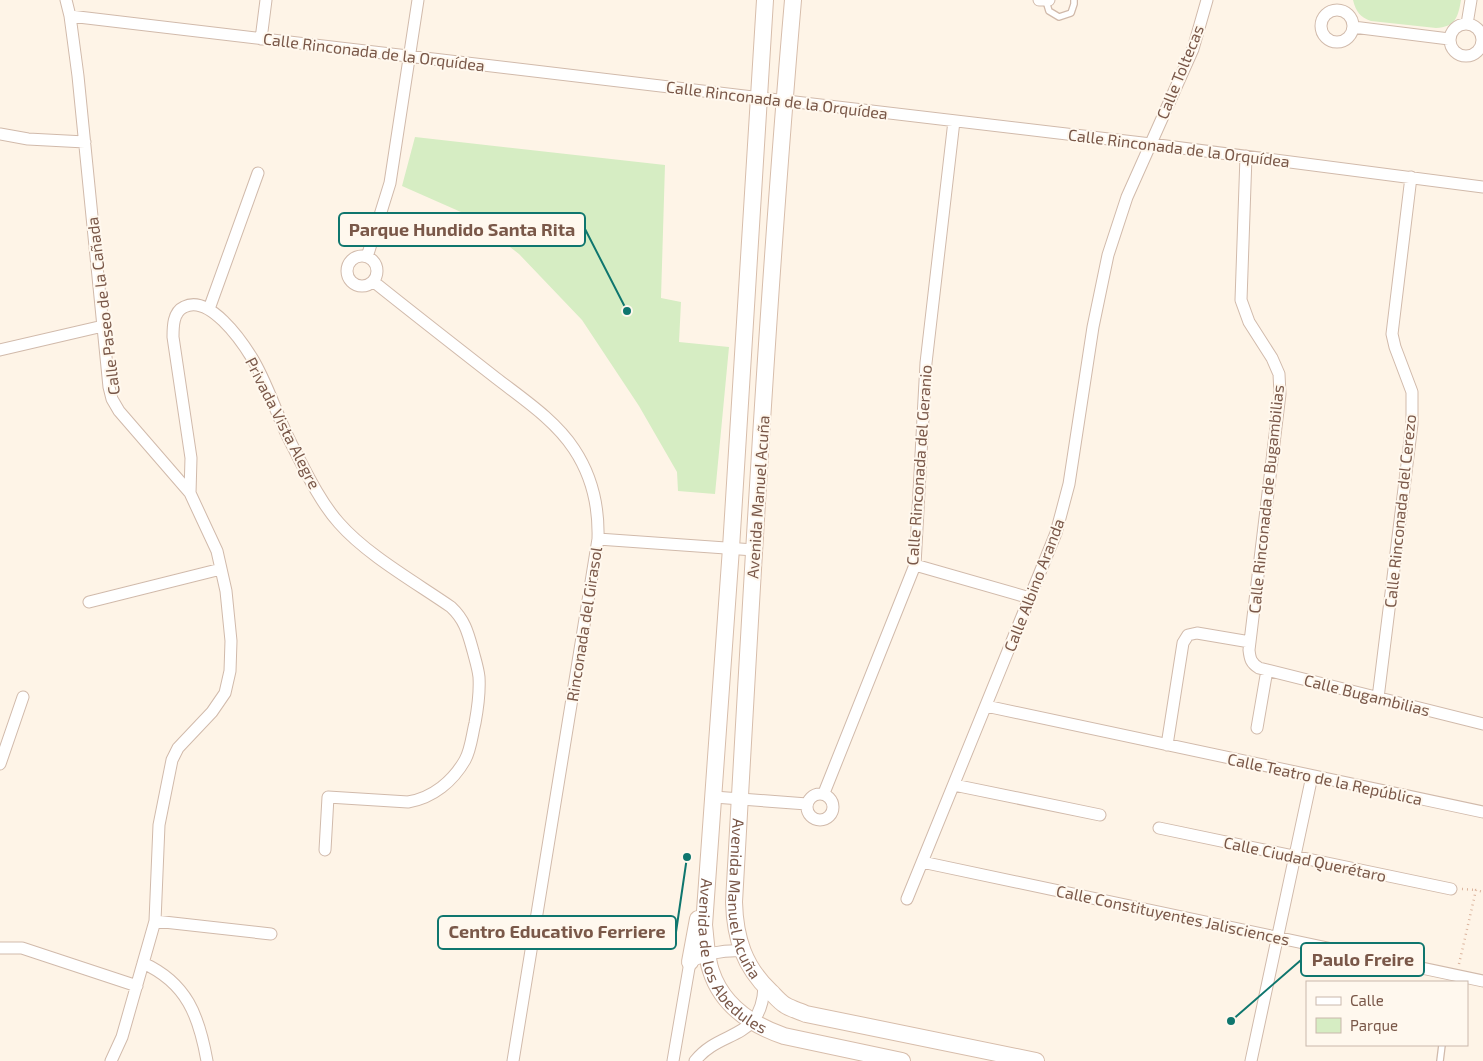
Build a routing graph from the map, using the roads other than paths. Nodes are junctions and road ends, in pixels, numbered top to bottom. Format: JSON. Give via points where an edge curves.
{"nodes":[{"id":1,"x":66,"y":0,"type":"edge"},
{"id":2,"x":266,"y":0,"type":"edge"},
{"id":3,"x":418,"y":0,"type":"edge"},
{"id":4,"x":765,"y":0,"type":"edge"},
{"id":5,"x":793,"y":0,"type":"edge"},
{"id":6,"x":1044,"y":0,"type":"edge"},
{"id":7,"x":1074,"y":0,"type":"edge"},
{"id":8,"x":1207,"y":0,"type":"edge"},
{"id":9,"x":1471,"y":0,"type":"edge"},
{"id":10,"x":1340,"y":5,"type":"edge"},
{"id":11,"x":70,"y":16,"type":"junction"},
{"id":12,"x":1468,"y":24,"type":"junction"},
{"id":13,"x":1353,"y":27,"type":"junction"},
{"id":14,"x":261,"y":39,"type":"junction"},
{"id":15,"x":1449,"y":39,"type":"junction"},
{"id":16,"x":409,"y":56,"type":"junction"},
{"id":17,"x":759,"y":98,"type":"junction"},
{"id":18,"x":784,"y":101,"type":"junction"},
{"id":19,"x":954,"y":121,"type":"junction"},
{"id":20,"x":0,"y":134,"type":"edge"},
{"id":21,"x":85,"y":142,"type":"junction"},
{"id":22,"x":1151,"y":144,"type":"junction"},
{"id":23,"x":1246,"y":156,"type":"junction"},
{"id":24,"x":258,"y":173,"type":"dead end"},
{"id":25,"x":1411,"y":177,"type":"junction"},
{"id":26,"x":1483,"y":187,"type":"edge"},
{"id":27,"x":367,"y":257,"type":"junction"},
{"id":28,"x":374,"y":282,"type":"junction"},
{"id":29,"x":209,"y":309,"type":"junction"},
{"id":30,"x":103,"y":326,"type":"junction"},
{"id":31,"x":0,"y":350,"type":"edge"},
{"id":32,"x":190,"y":493,"type":"junction"},
{"id":33,"x":598,"y":538,"type":"junction"},
{"id":34,"x":731,"y":548,"type":"junction"},
{"id":35,"x":754,"y":550,"type":"junction"},
{"id":36,"x":915,"y":565,"type":"junction"},
{"id":37,"x":221,"y":569,"type":"junction"},
{"id":38,"x":1030,"y":598,"type":"junction"},
{"id":39,"x":90,"y":602,"type":"dead end"},
{"id":40,"x":1250,"y":642,"type":"junction"},
{"id":41,"x":1253,"y":664,"type":"joint"},
{"id":42,"x":1267,"y":670,"type":"junction"},
{"id":43,"x":23,"y":698,"type":"dead end"},
{"id":44,"x":1378,"y":698,"type":"junction"},
{"id":45,"x":986,"y":706,"type":"junction"},
{"id":46,"x":1483,"y":724,"type":"edge"},
{"id":47,"x":1257,"y":728,"type":"dead end"},
{"id":48,"x":1167,"y":745,"type":"junction"},
{"id":49,"x":0,"y":764,"type":"edge"},
{"id":50,"x":1312,"y":776,"type":"junction"},
{"id":51,"x":954,"y":784,"type":"junction"},
{"id":52,"x":824,"y":793,"type":"junction"},
{"id":53,"x":714,"y":797,"type":"junction"},
{"id":54,"x":740,"y":799,"type":"junction"},
{"id":55,"x":807,"y":804,"type":"junction"},
{"id":56,"x":1483,"y":812,"type":"edge"},
{"id":57,"x":1100,"y":815,"type":"dead end"},
{"id":58,"x":1159,"y":828,"type":"dead end"},
{"id":59,"x":325,"y":850,"type":"dead end"},
{"id":60,"x":1295,"y":856,"type":"junction"},
{"id":61,"x":709,"y":858,"type":"junction"},
{"id":62,"x":922,"y":862,"type":"junction"},
{"id":63,"x":1451,"y":889,"type":"dead end"},
{"id":64,"x":907,"y":899,"type":"dead end"},
{"id":65,"x":155,"y":921,"type":"junction"},
{"id":66,"x":271,"y":934,"type":"dead end"},
{"id":67,"x":1277,"y":937,"type":"junction"},
{"id":68,"x":0,"y":948,"type":"edge"},
{"id":69,"x":742,"y":951,"type":"junction"},
{"id":70,"x":707,"y":954,"type":"junction"},
{"id":71,"x":690,"y":962,"type":"junction"},
{"id":72,"x":144,"y":963,"type":"junction"},
{"id":73,"x":1483,"y":981,"type":"edge"},
{"id":74,"x":137,"y":986,"type":"junction"},
{"id":75,"x":764,"y":986,"type":"junction"},
{"id":76,"x":752,"y":1022,"type":"junction"},
{"id":77,"x":1442,"y":1046,"type":"edge"},
{"id":78,"x":111,"y":1061,"type":"edge"},
{"id":79,"x":207,"y":1061,"type":"edge"},
{"id":80,"x":513,"y":1061,"type":"edge"},
{"id":81,"x":673,"y":1061,"type":"edge"},
{"id":82,"x":695,"y":1061,"type":"edge"},
{"id":83,"x":902,"y":1061,"type":"edge"},
{"id":84,"x":1036,"y":1061,"type":"edge"},
{"id":85,"x":1251,"y":1061,"type":"edge"},
{"id":86,"x":1440,"y":1061,"type":"edge"}],
"edges":[{"from":1,"to":11,"type":"street","name":"Calle Paseo de la Cañada"},
{"from":2,"to":14,"type":"street"},
{"from":3,"to":16,"type":"street"},
{"from":4,"to":17,"type":"street","name":"Avenida Manuel Acuña"},
{"from":5,"to":18,"type":"street","name":"Avenida Manuel Acuña"},
{"from":6,"to":7,"type":"lane","via":[[1049,12],[1059,17],[1071,13]]},
{"from":8,"to":22,"type":"street","name":"Calle Toltecas","via":[[1193,49]]},
{"from":9,"to":12,"type":"street"},
{"from":10,"to":13,"type":"street","via":[[1350,16]]},
{"from":10,"to":13,"type":"street","via":[[1325,15],[1321,22],[1324,36],[1338,43],[1351,35]]},
{"from":11,"to":14,"type":"street","name":"Calle Rinconada de la Orquídea"},
{"from":11,"to":21,"type":"street","name":"Calle Paseo de la Cañada"},
{"from":12,"to":15,"type":"street","via":[[1455,28]]},
{"from":12,"to":15,"type":"street","via":[[1474,26],[1482,37],[1479,51],[1467,57],[1460,56],[1450,46]]},
{"from":13,"to":15,"type":"street"},
{"from":14,"to":16,"type":"street","name":"Calle Rinconada de la Orquídea"},
{"from":16,"to":17,"type":"street","name":"Calle Rinconada de la Orquídea"},
{"from":16,"to":27,"type":"street","via":[[390,182]]},
{"from":17,"to":18,"type":"street","name":"Calle Rinconada de la Orquídea"},
{"from":17,"to":34,"type":"street","name":"Avenida Manuel Acuña"},
{"from":18,"to":19,"type":"street","name":"Calle Rinconada de la Orquídea"},
{"from":18,"to":35,"type":"street","name":"Avenida Manuel Acuña"},
{"from":19,"to":22,"type":"street","name":"Calle Rinconada de la Orquídea"},
{"from":19,"to":36,"type":"street","name":"Calle Rinconada del Geranio","via":[[926,363]]},
{"from":20,"to":21,"type":"street"},
{"from":21,"to":30,"type":"street","name":"Calle Paseo de la Cañada"},
{"from":22,"to":23,"type":"street","name":"Calle Rinconada de la Orquídea"},
{"from":22,"to":38,"type":"street","name":"Calle Albino Aranda","via":[[1127,197],[1108,255],[1093,327],[1069,484],[1056,533]]},
{"from":23,"to":25,"type":"street","name":"Calle Rinconada de la Orquídea"},
{"from":23,"to":40,"type":"street","name":"Calle Rinconada de Bugambilias","via":[[1241,300],[1279,374],[1280,394]]},
{"from":24,"to":29,"type":"street"},
{"from":25,"to":26,"type":"street","name":"Calle Rinconada de la Orquídea"},
{"from":25,"to":44,"type":"street","name":"Calle Rinconada del Cerezo","via":[[1392,334],[1412,392],[1412,424]]},
{"from":27,"to":28,"type":"street","via":[[375,263]]},
{"from":27,"to":28,"type":"street","via":[[358,257],[350,262],[349,279],[356,285],[366,286]]},
{"from":28,"to":33,"type":"street","name":"Rinconada del Girasol","via":[[560,431],[589,475],[599,519]]},
{"from":29,"to":32,"type":"street","via":[[195,305],[184,307],[178,312],[173,327],[191,458]]},
{"from":29,"to":59,"type":"street","name":"Privada Vista Alegre","via":[[253,359],[291,443],[338,522],[359,544],[459,615],[467,627],[479,674],[479,704],[470,744],[455,774],[440,789],[408,802],[328,796]]},
{"from":30,"to":31,"type":"street"},
{"from":30,"to":32,"type":"street","name":"Calle Paseo de la Cañada","via":[[112,399]]},
{"from":32,"to":37,"type":"street","name":"Calle Paseo de la Cañada","via":[[217,551]]},
{"from":33,"to":34,"type":"street"},
{"from":33,"to":80,"type":"street","name":"Rinconada del Girasol"},
{"from":34,"to":35,"type":"street"},
{"from":34,"to":53,"type":"street","name":"Avenida Manuel Acuña"},
{"from":35,"to":54,"type":"street","name":"Avenida Manuel Acuña"},
{"from":36,"to":38,"type":"street"},
{"from":36,"to":52,"type":"street","name":"Calle Rinconada del Geranio"},
{"from":37,"to":39,"type":"street"},
{"from":37,"to":65,"type":"street","name":"Calle Paseo de la Cañada","via":[[231,641],[230,671],[225,693],[178,748],[172,760],[159,824]]},
{"from":38,"to":45,"type":"street","name":"Calle Albino Aranda"},
{"from":40,"to":41,"type":"street","name":"Calle Rinconada de Bugambilias"},
{"from":40,"to":48,"type":"street","via":[[1198,633],[1188,635],[1183,643]]},
{"from":41,"to":42,"type":"street","name":"Calle Bugambilias"},
{"from":42,"to":44,"type":"street","name":"Calle Bugambilias"},
{"from":42,"to":47,"type":"street"},
{"from":43,"to":49,"type":"street"},
{"from":44,"to":46,"type":"street","name":"Calle Bugambilias"},
{"from":45,"to":48,"type":"street","name":"Calle Teatro de la República"},
{"from":45,"to":51,"type":"street","name":"Calle Albino Aranda"},
{"from":48,"to":50,"type":"street","name":"Calle Teatro de la República"},
{"from":50,"to":56,"type":"street","name":"Calle Teatro de la República"},
{"from":50,"to":60,"type":"street"},
{"from":51,"to":57,"type":"street"},
{"from":51,"to":62,"type":"street","name":"Calle Albino Aranda"},
{"from":52,"to":55,"type":"street","via":[[813,795]]},
{"from":52,"to":55,"type":"street","via":[[834,803],[834,810],[824,820],[811,817]]},
{"from":53,"to":54,"type":"street"},
{"from":53,"to":61,"type":"street","name":"Avenida Manuel Acuña"},
{"from":54,"to":55,"type":"street"},
{"from":54,"to":69,"type":"street","name":"Avenida Manuel Acuña","via":[[734,924]]},
{"from":58,"to":60,"type":"street","name":"Calle Ciudad Querétaro"},
{"from":60,"to":63,"type":"street","name":"Calle Ciudad Querétaro"},
{"from":60,"to":67,"type":"street"},
{"from":61,"to":70,"type":"street","name":"Avenida de los Abedules","via":[[704,925]]},
{"from":61,"to":71,"type":"street"},
{"from":62,"to":64,"type":"street","name":"Calle Albino Aranda"},
{"from":62,"to":67,"type":"street","name":"Calle Constituyentes Jalisciences"},
{"from":65,"to":66,"type":"street"},
{"from":65,"to":72,"type":"street","name":"Calle Paseo de la Cañada"},
{"from":67,"to":73,"type":"street","name":"Calle Constituyentes Jalisciences"},
{"from":67,"to":85,"type":"street"},
{"from":68,"to":74,"type":"street","via":[[22,948]]},
{"from":69,"to":70,"type":"street"},
{"from":69,"to":75,"type":"street","name":"Avenida Manuel Acuña","via":[[749,967]]},
{"from":70,"to":71,"type":"street"},
{"from":70,"to":76,"type":"street","name":"Avenida de los Abedules","via":[[723,994],[739,1013]]},
{"from":71,"to":81,"type":"street"},
{"from":72,"to":74,"type":"street","name":"Calle Paseo de la Cañada"},
{"from":72,"to":79,"type":"street","via":[[160,970],[179,988],[194,1012]]},
{"from":74,"to":78,"type":"street","name":"Calle Paseo de la Cañada","via":[[122,1037]]},
{"from":75,"to":76,"type":"street","via":[[764,1001]]},
{"from":75,"to":84,"type":"street","name":"Avenida de los Abedules","via":[[785,1005],[806,1014]]},
{"from":76,"to":82,"type":"street","via":[[744,1030],[699,1055]]},
{"from":76,"to":83,"type":"street","name":"Avenida de los Abedules","via":[[784,1036]]},
{"from":77,"to":86,"type":"lane"}]}
